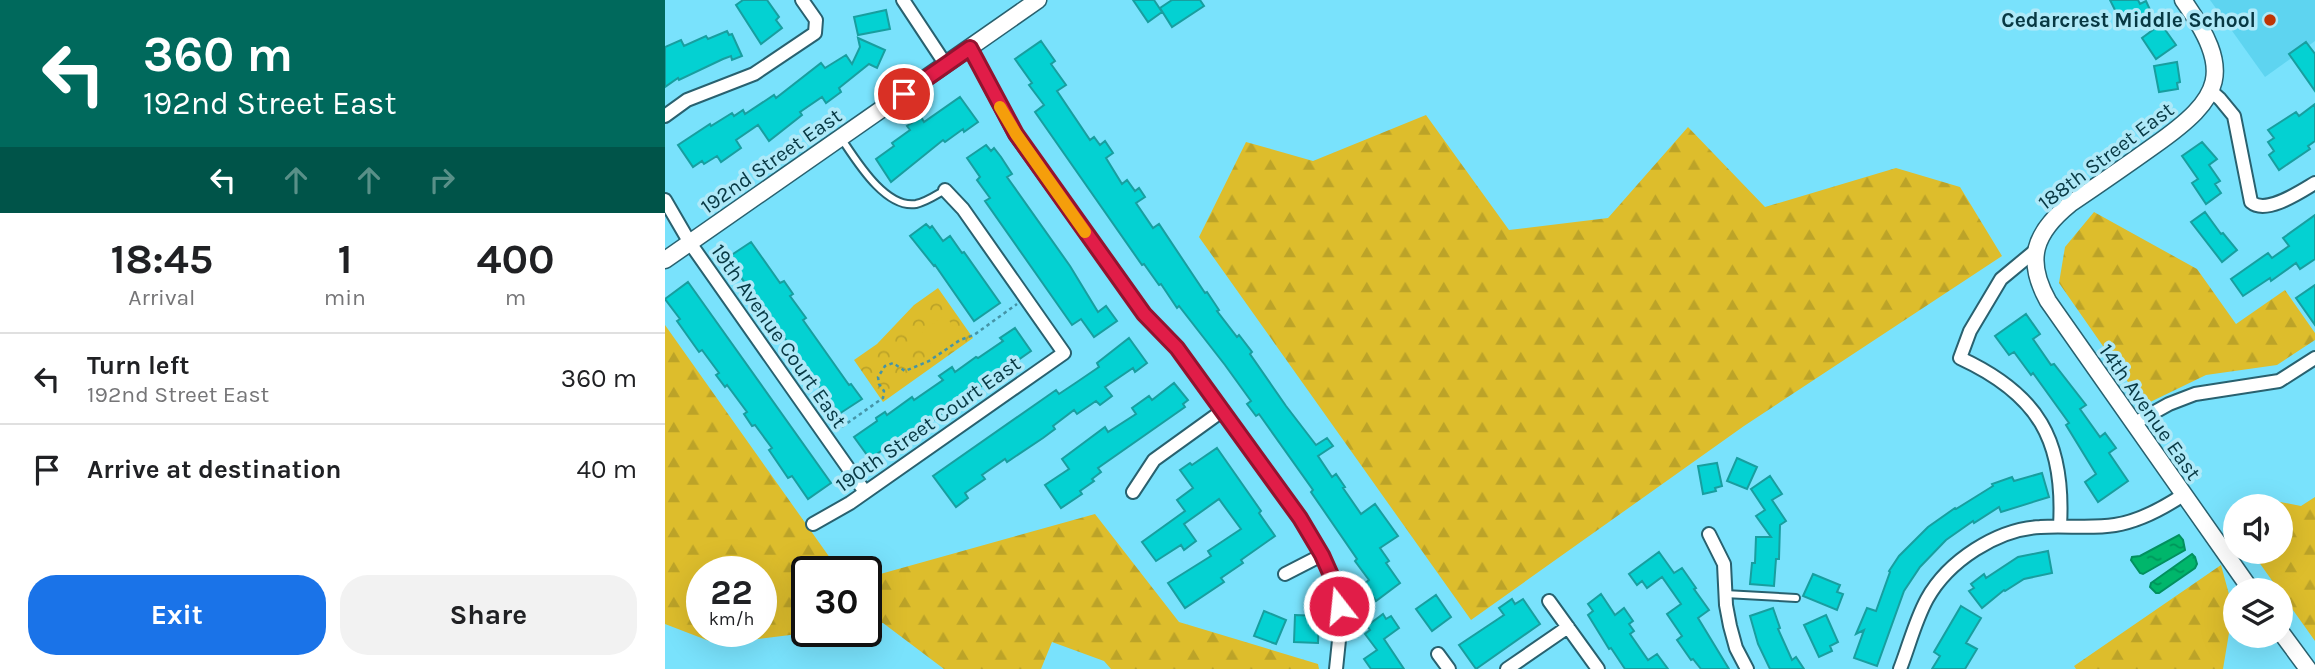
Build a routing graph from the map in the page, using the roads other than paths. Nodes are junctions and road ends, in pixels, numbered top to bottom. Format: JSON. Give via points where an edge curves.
{"nodes":[{"id":1,"x":802,"y":0,"type":"edge"},
{"id":2,"x":903,"y":0,"type":"edge"},
{"id":3,"x":1038,"y":0,"type":"edge"},
{"id":4,"x":2183,"y":0,"type":"edge"},
{"id":5,"x":970,"y":48,"type":"junction"},
{"id":6,"x":946,"y":65,"type":"junction"},
{"id":7,"x":2211,"y":91,"type":"junction"},
{"id":8,"x":665,"y":116,"type":"edge"},
{"id":9,"x":841,"y":138,"type":"junction"},
{"id":10,"x":2315,"y":183,"type":"edge"},
{"id":11,"x":945,"y":190,"type":"joint"},
{"id":12,"x":665,"y":200,"type":"edge"},
{"id":13,"x":690,"y":243,"type":"junction"},
{"id":14,"x":2036,"y":250,"type":"junction"},
{"id":15,"x":665,"y":260,"type":"edge"},
{"id":16,"x":2315,"y":358,"type":"edge"},
{"id":17,"x":1222,"y":411,"type":"junction"},
{"id":18,"x":2133,"y":424,"type":"junction"},
{"id":19,"x":865,"y":492,"type":"junction"},
{"id":20,"x":1133,"y":492,"type":"dead end"},
{"id":21,"x":2183,"y":495,"type":"junction"},
{"id":22,"x":813,"y":524,"type":"dead end"},
{"id":23,"x":2060,"y":526,"type":"junction"},
{"id":24,"x":1709,"y":534,"type":"dead end"},
{"id":25,"x":1322,"y":555,"type":"junction"},
{"id":26,"x":1285,"y":574,"type":"dead end"},
{"id":27,"x":2242,"y":578,"type":"edge"},
{"id":28,"x":1725,"y":594,"type":"junction"},
{"id":29,"x":1796,"y":598,"type":"dead end"},
{"id":30,"x":1549,"y":601,"type":"dead end"},
{"id":31,"x":1568,"y":627,"type":"junction"},
{"id":32,"x":2293,"y":648,"type":"edge"},
{"id":33,"x":1438,"y":654,"type":"dead end"},
{"id":34,"x":1336,"y":669,"type":"edge"},
{"id":35,"x":1449,"y":669,"type":"edge"},
{"id":36,"x":1507,"y":669,"type":"edge"},
{"id":37,"x":1598,"y":669,"type":"edge"},
{"id":38,"x":1747,"y":669,"type":"edge"},
{"id":39,"x":1900,"y":669,"type":"edge"},
{"id":40,"x":2308,"y":669,"type":"edge"}],
"edges":[{"from":1,"to":8,"type":"street","via":[[817,20],[815,33],[754,74],[687,100]]},
{"from":2,"to":6,"type":"street"},
{"from":3,"to":5,"type":"street","name":"192nd Street East"},
{"from":4,"to":7,"type":"street","via":[[2213,52]]},
{"from":5,"to":6,"type":"street","name":"192nd Street East"},
{"from":5,"to":17,"type":"street","via":[[1016,134],[1144,314],[1177,348]]},
{"from":6,"to":9,"type":"street","name":"192nd Street East"},
{"from":7,"to":10,"type":"street","via":[[2234,116],[2251,202],[2258,208],[2271,205]]},
{"from":7,"to":14,"type":"street","name":"188th Street East","via":[[2187,121],[2061,212],[2045,229]]},
{"from":9,"to":11,"type":"lane","via":[[872,182],[906,205],[919,204]]},
{"from":9,"to":13,"type":"street","name":"192nd Street East"},
{"from":11,"to":19,"type":"street","name":"190th Street Court East","via":[[1064,353]]},
{"from":12,"to":13,"type":"street","name":"19th Avenue Court East"},
{"from":13,"to":15,"type":"street","name":"192nd Street East"},
{"from":13,"to":19,"type":"street","name":"19th Avenue Court East"},
{"from":14,"to":18,"type":"street","name":"14th Avenue East","via":[[2036,276],[2048,301]]},
{"from":14,"to":23,"type":"street","name":"188th Street East","via":[[2001,279],[1970,331],[1960,358],[2004,381],[2040,421],[2057,462]]},
{"from":16,"to":18,"type":"street","via":[[2279,381],[2195,394]]},
{"from":17,"to":20,"type":"street","via":[[1154,460]]},
{"from":17,"to":25,"type":"street"},
{"from":18,"to":21,"type":"street","name":"14th Avenue East"},
{"from":19,"to":22,"type":"street","name":"190th Street Court East"},
{"from":21,"to":23,"type":"street","via":[[2125,523]]},
{"from":21,"to":27,"type":"street","name":"14th Avenue East"},
{"from":23,"to":39,"type":"street","via":[[2012,533],[1960,561],[1928,597]]},
{"from":24,"to":28,"type":"street","via":[[1724,564]]},
{"from":25,"to":26,"type":"street"},
{"from":25,"to":34,"type":"street","via":[[1338,591],[1341,621]]},
{"from":28,"to":29,"type":"lane"},
{"from":28,"to":38,"type":"street","via":[[1735,648]]},
{"from":30,"to":31,"type":"street"},
{"from":31,"to":36,"type":"street"},
{"from":31,"to":37,"type":"street"},
{"from":32,"to":40,"type":"street"},
{"from":33,"to":35,"type":"street"}]}
